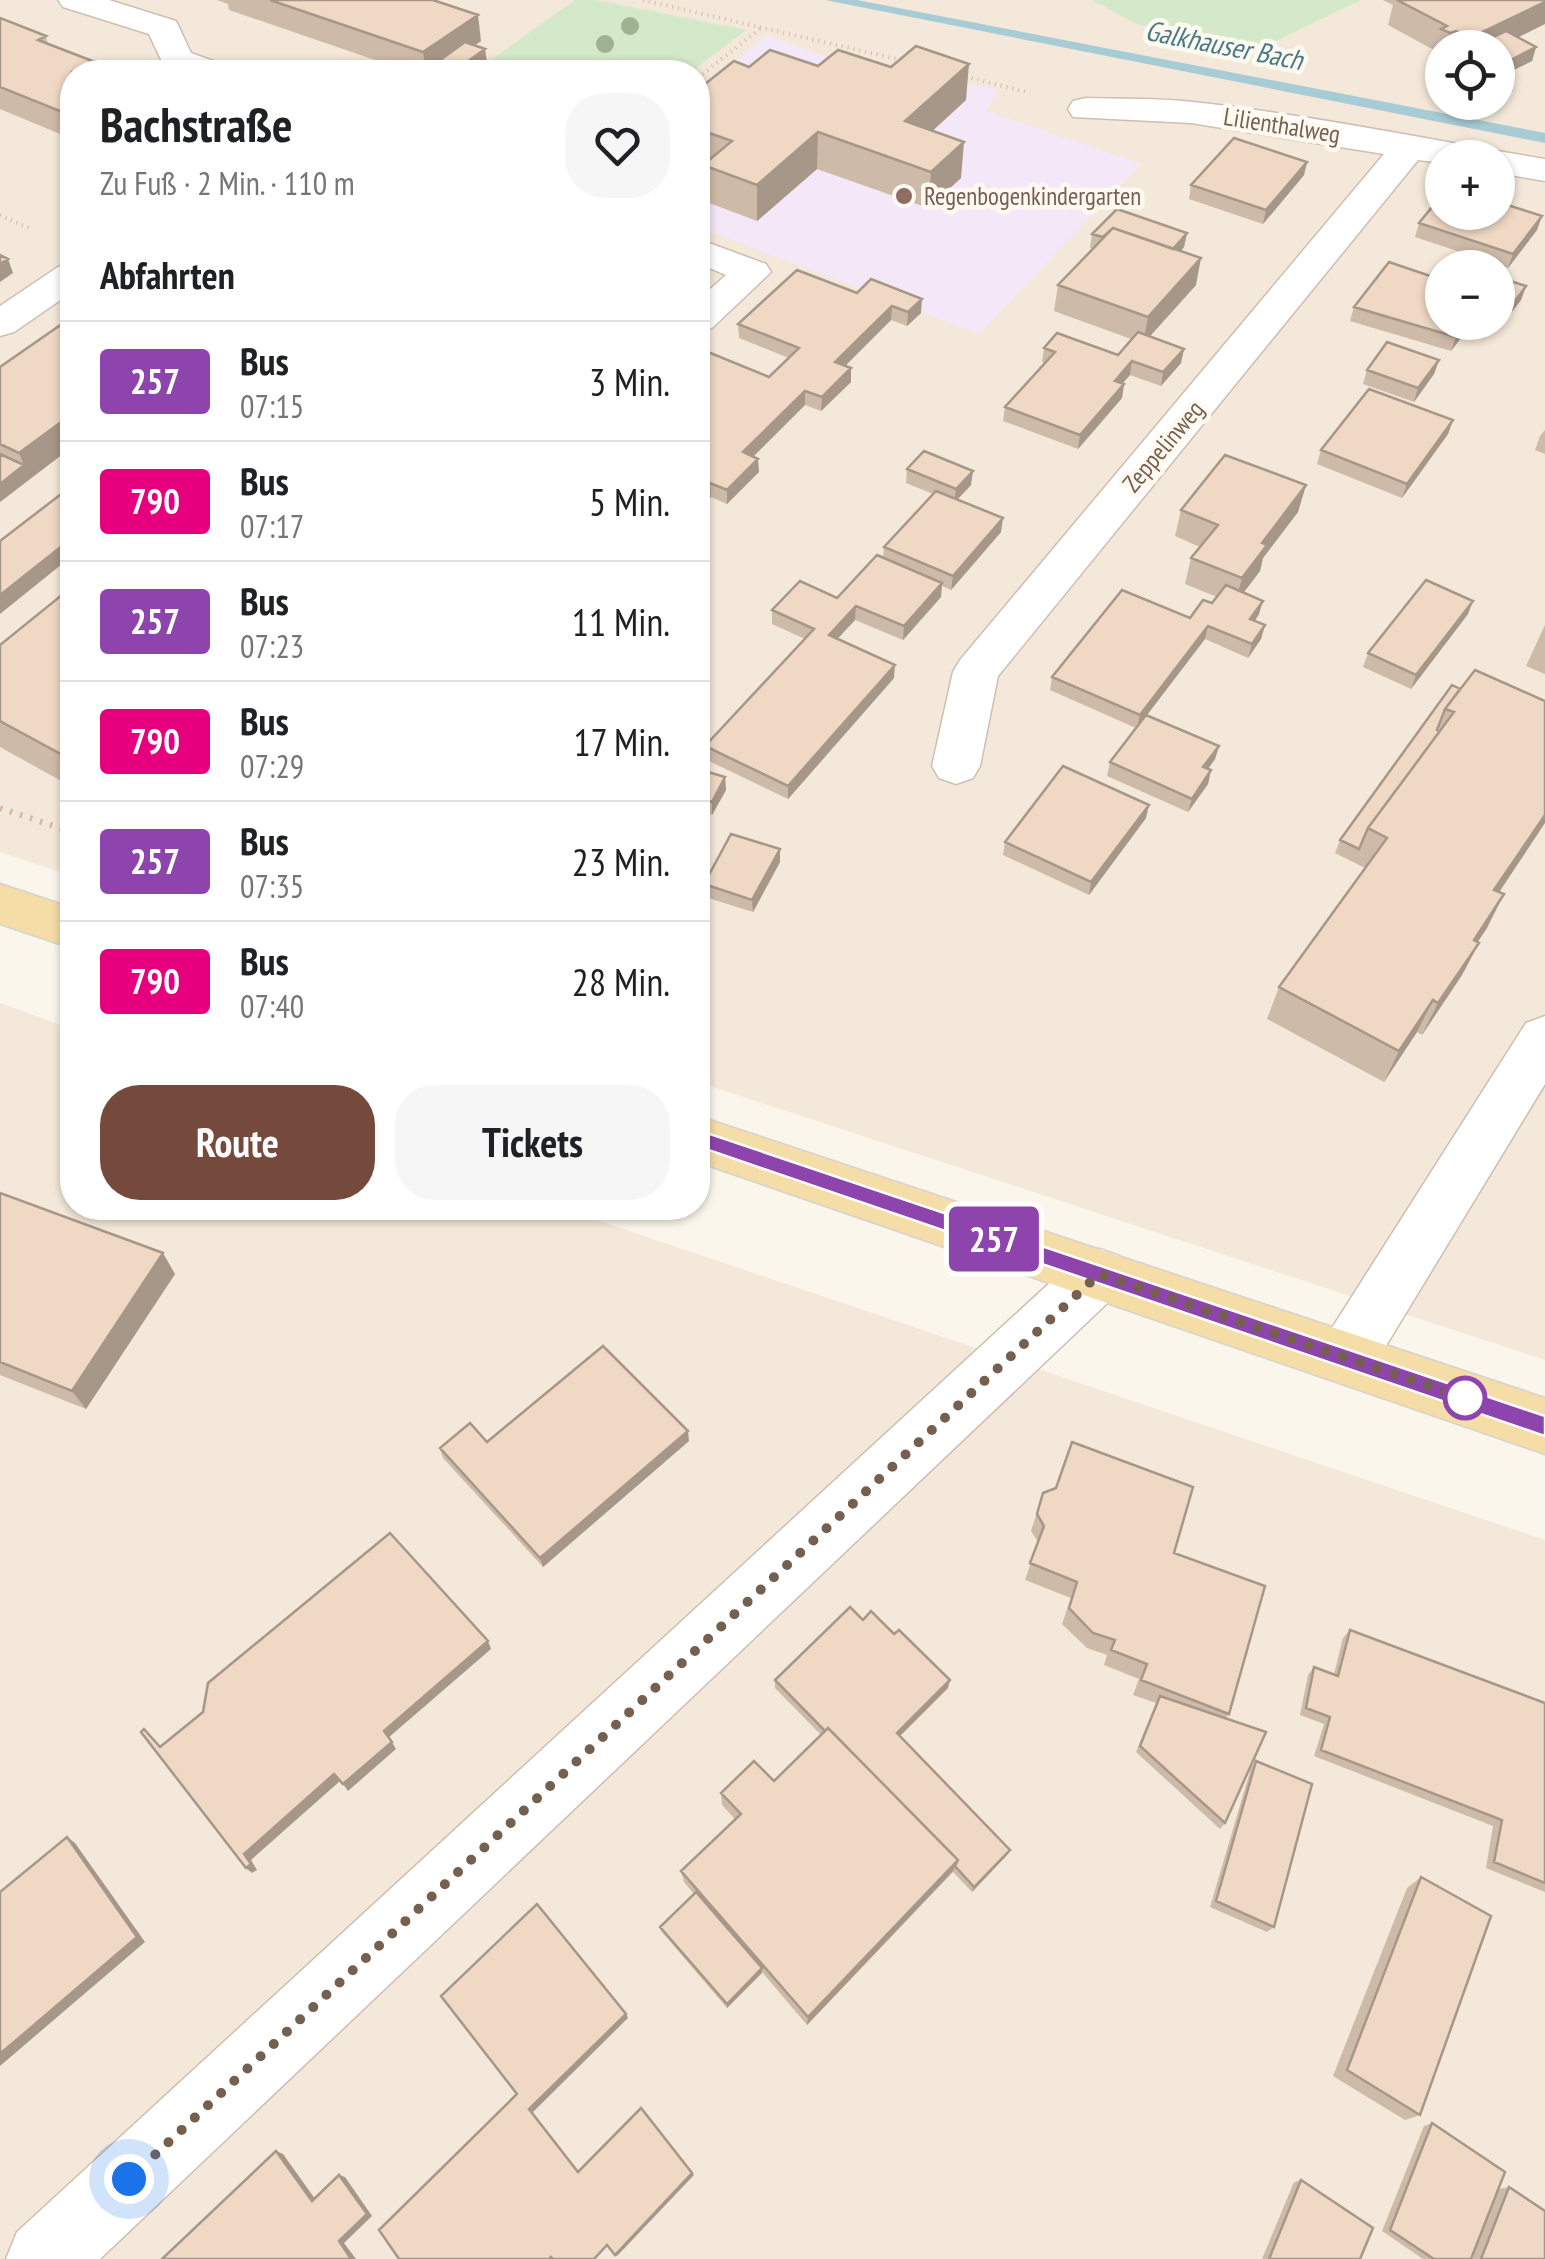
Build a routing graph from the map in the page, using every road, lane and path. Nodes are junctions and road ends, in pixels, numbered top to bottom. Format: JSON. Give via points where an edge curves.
{"nodes":[{"id":1,"x":75,"y":0,"type":"edge"},
{"id":2,"x":643,"y":0,"type":"edge"},
{"id":3,"x":763,"y":26,"type":"junction"},
{"id":4,"x":179,"y":60,"type":"edge"},
{"id":5,"x":915,"y":64,"type":"edge"},
{"id":6,"x":710,"y":68,"type":"edge"},
{"id":7,"x":953,"y":73,"type":"edge"},
{"id":8,"x":1086,"y":109,"type":"joint"},
{"id":9,"x":1411,"y":145,"type":"junction"},
{"id":10,"x":1425,"y":148,"type":"edge"},
{"id":11,"x":1515,"y":165,"type":"edge"},
{"id":12,"x":1545,"y":170,"type":"edge"},
{"id":13,"x":710,"y":255,"type":"edge"},
{"id":14,"x":60,"y":283,"type":"edge"},
{"id":15,"x":710,"y":309,"type":"edge"},
{"id":16,"x":0,"y":324,"type":"edge"},
{"id":17,"x":956,"y":766,"type":"dead end"},
{"id":18,"x":0,"y":808,"type":"edge"},
{"id":19,"x":60,"y":828,"type":"edge"},
{"id":20,"x":0,"y":904,"type":"edge"},
{"id":21,"x":60,"y":924,"type":"edge"},
{"id":22,"x":1545,"y":1038,"type":"edge"},
{"id":23,"x":710,"y":1143,"type":"edge"},
{"id":24,"x":1099,"y":1274,"type":"junction"},
{"id":25,"x":1346,"y":1358,"type":"junction"},
{"id":26,"x":1545,"y":1426,"type":"edge"},
{"id":27,"x":44,"y":2259,"type":"edge"}],
"edges":[{"from":1,"to":4,"type":"street","via":[[164,28]]},
{"from":2,"to":3,"type":"path"},
{"from":3,"to":5,"type":"path"},
{"from":3,"to":6,"type":"path"},
{"from":7,"to":8,"type":"path"},
{"from":8,"to":9,"type":"street","name":"Lilienthalweg","via":[[1191,112]]},
{"from":9,"to":10,"type":"street","name":"Lilienthalweg"},
{"from":9,"to":17,"type":"street","name":"Zeppelinweg","via":[[976,672]]},
{"from":11,"to":12,"type":"street"},
{"from":13,"to":15,"type":"street","via":[[752,272]]},
{"from":14,"to":16,"type":"street"},
{"from":18,"to":19,"type":"path"},
{"from":20,"to":21,"type":"main road"},
{"from":22,"to":25,"type":"street"},
{"from":23,"to":24,"type":"main road"},
{"from":24,"to":25,"type":"main road"},
{"from":24,"to":27,"type":"street"},
{"from":25,"to":26,"type":"main road"}]}
